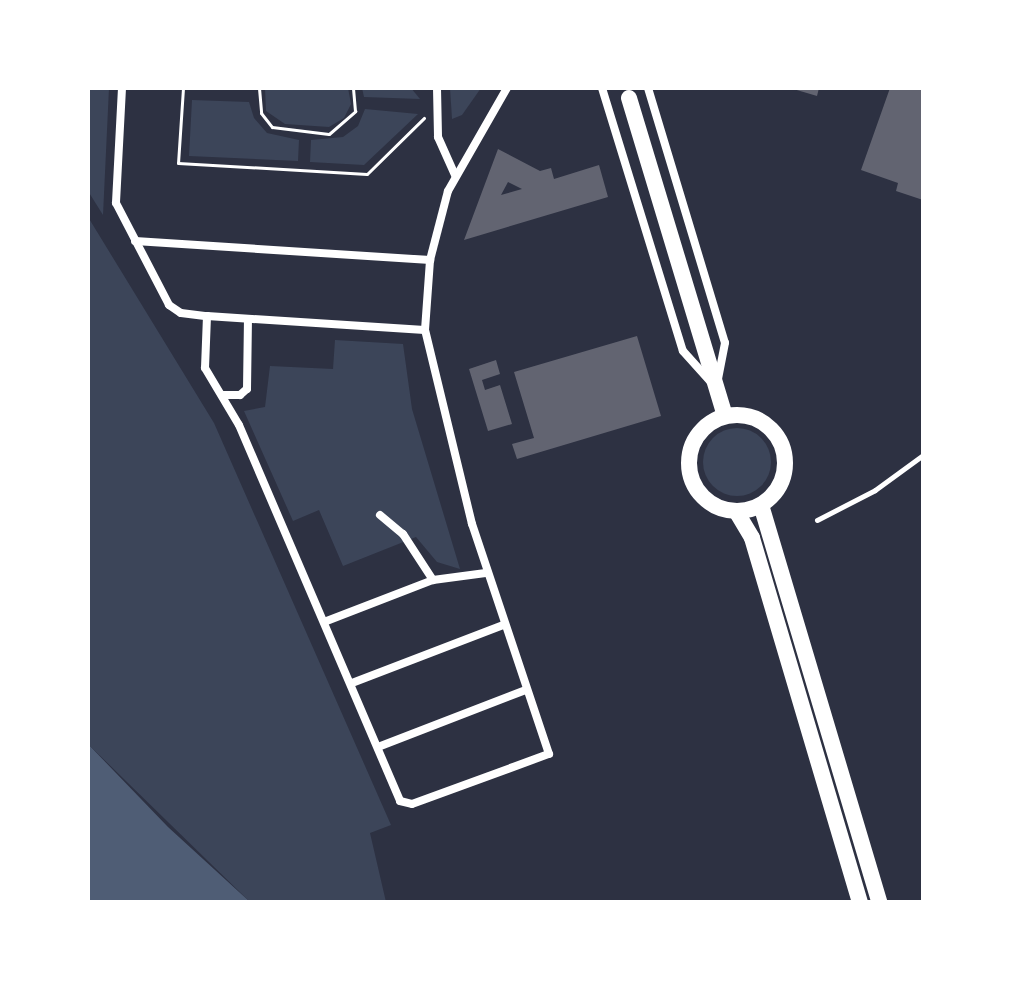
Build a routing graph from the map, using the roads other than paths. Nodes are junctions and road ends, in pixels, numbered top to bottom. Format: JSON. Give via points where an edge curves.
{"nodes":[{"id":1,"x":122,"y":88,"type":"edge"},
{"id":2,"x":437,"y":88,"type":"edge"},
{"id":3,"x":507,"y":88,"type":"edge"},
{"id":4,"x":602,"y":88,"type":"edge"},
{"id":5,"x":648,"y":88,"type":"edge"},
{"id":6,"x":629,"y":98,"type":"dead end"},
{"id":7,"x":455,"y":175,"type":"junction"},
{"id":8,"x":135,"y":241,"type":"junction"},
{"id":9,"x":430,"y":260,"type":"junction"},
{"id":10,"x":207,"y":316,"type":"junction"},
{"id":11,"x":248,"y":319,"type":"junction"},
{"id":12,"x":425,"y":330,"type":"junction"},
{"id":13,"x":716,"y":388,"type":"junction"},
{"id":14,"x":222,"y":395,"type":"junction"},
{"id":15,"x":725,"y":416,"type":"junction"},
{"id":16,"x":923,"y":455,"type":"edge"},
{"id":17,"x":761,"y":505,"type":"junction"},
{"id":18,"x":736,"y":511,"type":"junction"},
{"id":19,"x":380,"y":515,"type":"dead end"},
{"id":20,"x":817,"y":520,"type":"dead end"},
{"id":21,"x":486,"y":573,"type":"junction"},
{"id":22,"x":433,"y":580,"type":"junction"},
{"id":23,"x":324,"y":622,"type":"junction"},
{"id":24,"x":503,"y":625,"type":"junction"},
{"id":25,"x":352,"y":683,"type":"junction"},
{"id":26,"x":526,"y":690,"type":"junction"},
{"id":27,"x":378,"y":747,"type":"junction"},
{"id":28,"x":860,"y":902,"type":"edge"},
{"id":29,"x":879,"y":902,"type":"edge"}],
"edges":[{"from":1,"to":8,"type":"street","via":[[116,203]]},
{"from":2,"to":7,"type":"street","via":[[438,137]]},
{"from":3,"to":7,"type":"street"},
{"from":4,"to":13,"type":"street","via":[[683,351]]},
{"from":5,"to":13,"type":"street","via":[[725,343]]},
{"from":6,"to":13,"type":"main road"},
{"from":7,"to":9,"type":"street"},
{"from":8,"to":9,"type":"street"},
{"from":8,"to":10,"type":"street","via":[[169,305],[181,313]]},
{"from":9,"to":12,"type":"street"},
{"from":10,"to":11,"type":"street"},
{"from":10,"to":14,"type":"street","via":[[205,368]]},
{"from":11,"to":12,"type":"street"},
{"from":11,"to":14,"type":"street","via":[[247,389],[240,395]]},
{"from":12,"to":21,"type":"street"},
{"from":13,"to":15,"type":"main road"},
{"from":14,"to":23,"type":"street"},
{"from":15,"to":17,"type":"main road","via":[[756,418],[774,431],[784,450],[782,481]]},
{"from":15,"to":18,"type":"main road","via":[[700,432],[689,469],[701,495]]},
{"from":16,"to":20,"type":"lane","via":[[875,490]]},
{"from":17,"to":18,"type":"main road"},
{"from":17,"to":29,"type":"main road"},
{"from":18,"to":28,"type":"main road","via":[[752,538]]},
{"from":19,"to":22,"type":"street","via":[[403,534]]},
{"from":21,"to":22,"type":"street"},
{"from":21,"to":24,"type":"street"},
{"from":22,"to":23,"type":"street"},
{"from":23,"to":25,"type":"street"},
{"from":24,"to":25,"type":"street"},
{"from":24,"to":26,"type":"street"},
{"from":25,"to":27,"type":"street"},
{"from":26,"to":27,"type":"street"},
{"from":26,"to":27,"type":"street","via":[[549,754],[412,804],[400,801]]}]}
